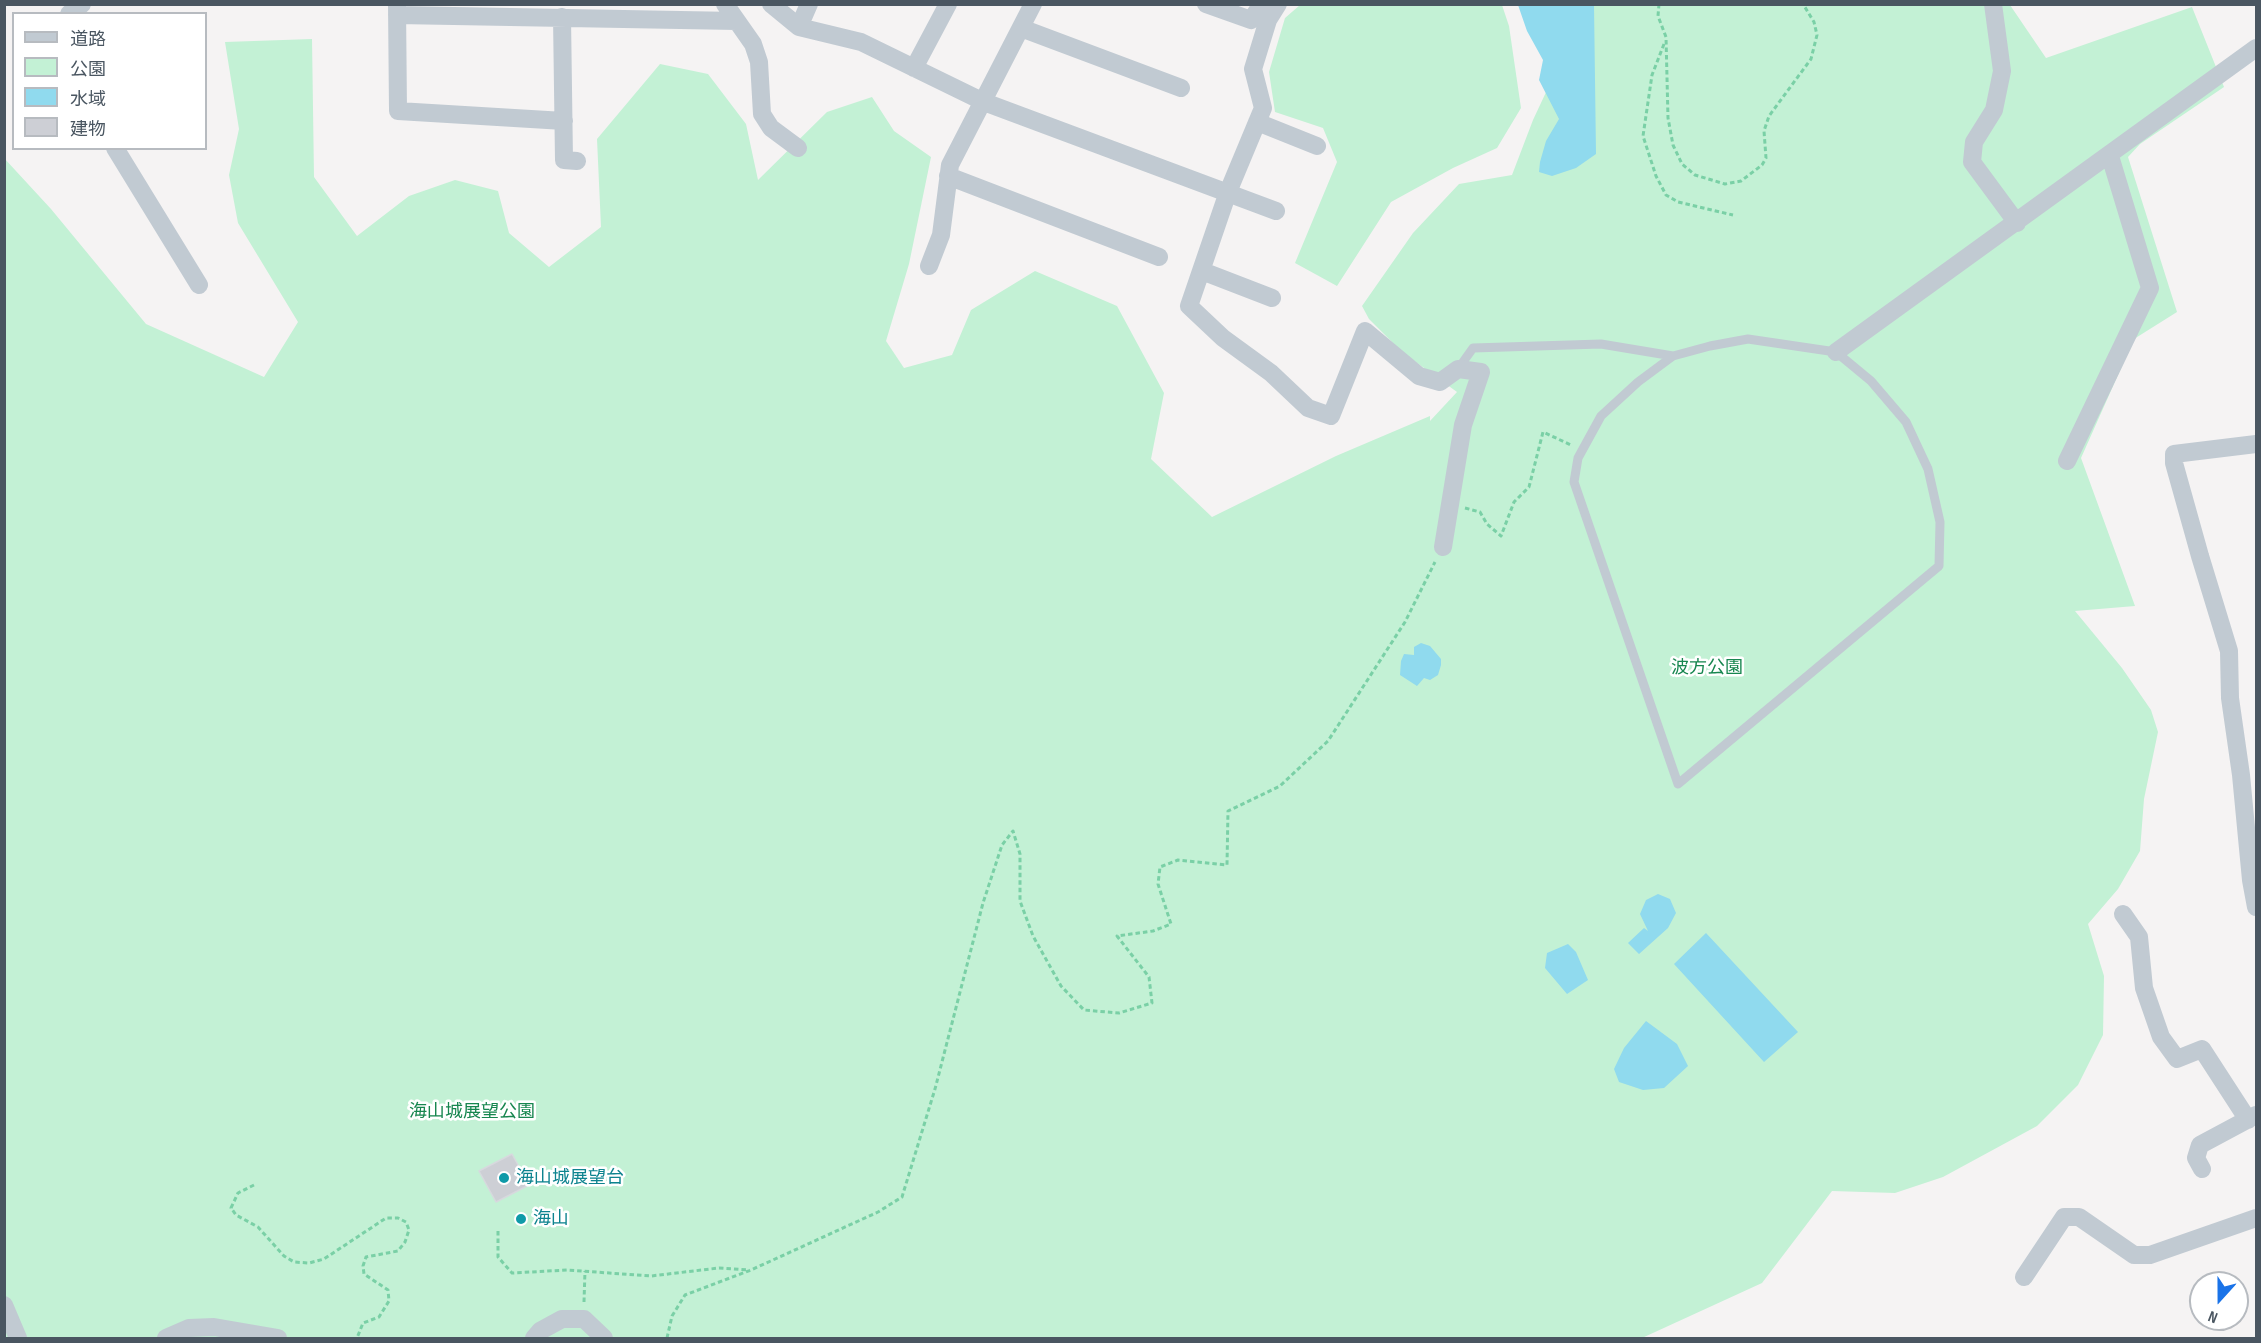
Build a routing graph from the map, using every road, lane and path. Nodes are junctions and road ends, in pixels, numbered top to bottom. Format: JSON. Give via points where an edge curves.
{"nodes":[{"id":1,"x":725,"y":4,"type":"edge"},
{"id":2,"x":771,"y":4,"type":"edge"},
{"id":3,"x":809,"y":4,"type":"edge"},
{"id":4,"x":948,"y":4,"type":"edge"},
{"id":5,"x":1033,"y":4,"type":"edge"},
{"id":6,"x":1206,"y":4,"type":"edge"},
{"id":7,"x":1262,"y":4,"type":"edge"},
{"id":8,"x":1278,"y":4,"type":"edge"},
{"id":9,"x":1659,"y":4,"type":"edge"},
{"id":10,"x":1803,"y":4,"type":"edge"},
{"id":11,"x":1993,"y":4,"type":"edge"},
{"id":12,"x":397,"y":10,"type":"edge"},
{"id":13,"x":562,"y":17,"type":"junction"},
{"id":14,"x":737,"y":21,"type":"junction"},
{"id":15,"x":799,"y":27,"type":"junction"},
{"id":16,"x":1021,"y":28,"type":"junction"},
{"id":17,"x":1665,"y":43,"type":"junction"},
{"id":18,"x":2256,"y":48,"type":"edge"},
{"id":19,"x":914,"y":68,"type":"junction"},
{"id":20,"x":1181,"y":88,"type":"dead end"},
{"id":21,"x":984,"y":102,"type":"junction"},
{"id":22,"x":564,"y":121,"type":"junction"},
{"id":23,"x":1257,"y":122,"type":"junction"},
{"id":24,"x":1317,"y":146,"type":"dead end"},
{"id":25,"x":798,"y":148,"type":"dead end"},
{"id":26,"x":116,"y":150,"type":"edge"},
{"id":27,"x":2110,"y":156,"type":"junction"},
{"id":28,"x":577,"y":161,"type":"dead end"},
{"id":29,"x":948,"y":176,"type":"junction"},
{"id":30,"x":1228,"y":192,"type":"junction"},
{"id":31,"x":1276,"y":211,"type":"dead end"},
{"id":32,"x":1733,"y":215,"type":"dead end"},
{"id":33,"x":2017,"y":224,"type":"junction"},
{"id":34,"x":1159,"y":257,"type":"dead end"},
{"id":35,"x":929,"y":266,"type":"dead end"},
{"id":36,"x":1202,"y":271,"type":"junction"},
{"id":37,"x":199,"y":285,"type":"dead end"},
{"id":38,"x":1272,"y":297,"type":"dead end"},
{"id":39,"x":1836,"y":352,"type":"junction"},
{"id":40,"x":1673,"y":356,"type":"junction"},
{"id":41,"x":1458,"y":369,"type":"junction"},
{"id":42,"x":2256,"y":444,"type":"edge"},
{"id":43,"x":1580,"y":450,"type":"dead end"},
{"id":44,"x":2067,"y":461,"type":"dead end"},
{"id":45,"x":1451,"y":505,"type":"junction"},
{"id":46,"x":1443,"y":547,"type":"joint"},
{"id":47,"x":2256,"y":907,"type":"edge"},
{"id":48,"x":2123,"y":914,"type":"dead end"},
{"id":49,"x":2252,"y":1118,"type":"edge"},
{"id":50,"x":2202,"y":1169,"type":"dead end"},
{"id":51,"x":254,"y":1185,"type":"dead end"},
{"id":52,"x":2256,"y":1218,"type":"edge"},
{"id":53,"x":498,"y":1231,"type":"dead end"},
{"id":54,"x":751,"y":1270,"type":"junction"},
{"id":55,"x":585,"y":1271,"type":"junction"},
{"id":56,"x":2024,"y":1277,"type":"dead end"},
{"id":57,"x":4,"y":1305,"type":"edge"},
{"id":58,"x":584,"y":1319,"type":"junction"},
{"id":59,"x":18,"y":1338,"type":"edge"},
{"id":60,"x":166,"y":1338,"type":"edge"},
{"id":61,"x":278,"y":1338,"type":"edge"},
{"id":62,"x":357,"y":1338,"type":"edge"},
{"id":63,"x":534,"y":1338,"type":"edge"},
{"id":64,"x":604,"y":1338,"type":"edge"},
{"id":65,"x":667,"y":1338,"type":"edge"}],
"edges":[{"from":1,"to":14,"type":"street"},
{"from":2,"to":15,"type":"street"},
{"from":3,"to":15,"type":"street"},
{"from":4,"to":19,"type":"street"},
{"from":5,"to":16,"type":"street"},
{"from":6,"to":7,"type":"street","via":[[1251,20]]},
{"from":8,"to":23,"type":"street","via":[[1268,20],[1253,69],[1263,108]]},
{"from":9,"to":17,"type":"path"},
{"from":10,"to":17,"type":"path","via":[[1817,35],[1811,59],[1769,116],[1764,131],[1766,158],[1741,181],[1725,184],[1695,175],[1682,164],[1673,145],[1668,118]]},
{"from":11,"to":33,"type":"street","via":[[2002,71],[1994,110],[1974,142],[1972,162]]},
{"from":12,"to":13,"type":"street"},
{"from":12,"to":22,"type":"street","via":[[398,111]]},
{"from":13,"to":14,"type":"street"},
{"from":13,"to":22,"type":"street"},
{"from":14,"to":25,"type":"street","via":[[753,44],[759,62],[762,114],[771,128]]},
{"from":15,"to":19,"type":"street","via":[[861,42]]},
{"from":16,"to":20,"type":"street"},
{"from":16,"to":21,"type":"street"},
{"from":17,"to":32,"type":"path","via":[[1652,75],[1642,136],[1656,176],[1666,195],[1678,202]]},
{"from":18,"to":27,"type":"street"},
{"from":19,"to":21,"type":"street"},
{"from":21,"to":29,"type":"street","via":[[950,165]]},
{"from":21,"to":30,"type":"street"},
{"from":22,"to":28,"type":"street","via":[[564,160]]},
{"from":23,"to":24,"type":"street"},
{"from":23,"to":30,"type":"street"},
{"from":26,"to":37,"type":"street"},
{"from":27,"to":33,"type":"street"},
{"from":27,"to":44,"type":"street","via":[[2150,288]]},
{"from":29,"to":34,"type":"street"},
{"from":29,"to":35,"type":"street","via":[[940,235]]},
{"from":30,"to":31,"type":"street"},
{"from":30,"to":36,"type":"street"},
{"from":33,"to":39,"type":"street"},
{"from":36,"to":38,"type":"street"},
{"from":36,"to":41,"type":"street","via":[[1190,306],[1308,408],[1330,416],[1365,331],[1419,376],[1440,382]]},
{"from":39,"to":40,"type":"lane","via":[[1748,339]]},
{"from":39,"to":40,"type":"lane","via":[[1871,381],[1911,431],[1928,469],[1940,522],[1939,566],[1678,784],[1574,482],[1578,458],[1601,416]]},
{"from":40,"to":41,"type":"lane","via":[[1601,344],[1473,348]]},
{"from":41,"to":45,"type":"street","via":[[1481,372],[1462,425]]},
{"from":42,"to":47,"type":"street","via":[[2174,454],[2174,463],[2229,651],[2230,699]]},
{"from":43,"to":45,"type":"path","via":[[1544,432],[1529,487],[1514,502],[1501,536],[1480,512]]},
{"from":45,"to":46,"type":"street"},
{"from":46,"to":54,"type":"path","via":[[1405,622],[1328,741],[1280,786],[1228,811],[1227,866],[1178,860],[1160,867],[1158,884],[1171,924],[1117,936],[1149,977],[1152,1003],[1119,1013],[1084,1010],[1061,986],[1033,936],[1020,901],[1020,854],[1013,831],[1002,845],[983,903],[935,1089],[902,1197],[878,1212]]},
{"from":48,"to":49,"type":"street","via":[[2139,937],[2144,988],[2161,1037],[2177,1059],[2202,1049]]},
{"from":49,"to":50,"type":"street","via":[[2200,1145],[2196,1158]]},
{"from":51,"to":62,"type":"path","via":[[238,1192],[231,1208],[258,1227],[294,1262],[324,1259],[386,1218],[406,1222],[409,1230],[398,1251],[366,1257],[364,1274],[388,1290],[389,1301],[379,1317],[363,1323]]},
{"from":52,"to":56,"type":"street","via":[[2150,1255],[2134,1255],[2079,1217],[2064,1217]]},
{"from":53,"to":55,"type":"path","via":[[498,1257],[512,1273]]},
{"from":54,"to":55,"type":"path","via":[[719,1268],[651,1276]]},
{"from":54,"to":65,"type":"path","via":[[685,1295],[672,1316]]},
{"from":55,"to":58,"type":"path"},
{"from":57,"to":59,"type":"street"},
{"from":58,"to":63,"type":"street","via":[[562,1319]]},
{"from":58,"to":64,"type":"street"},
{"from":60,"to":61,"type":"street","via":[[189,1328]]}]}
